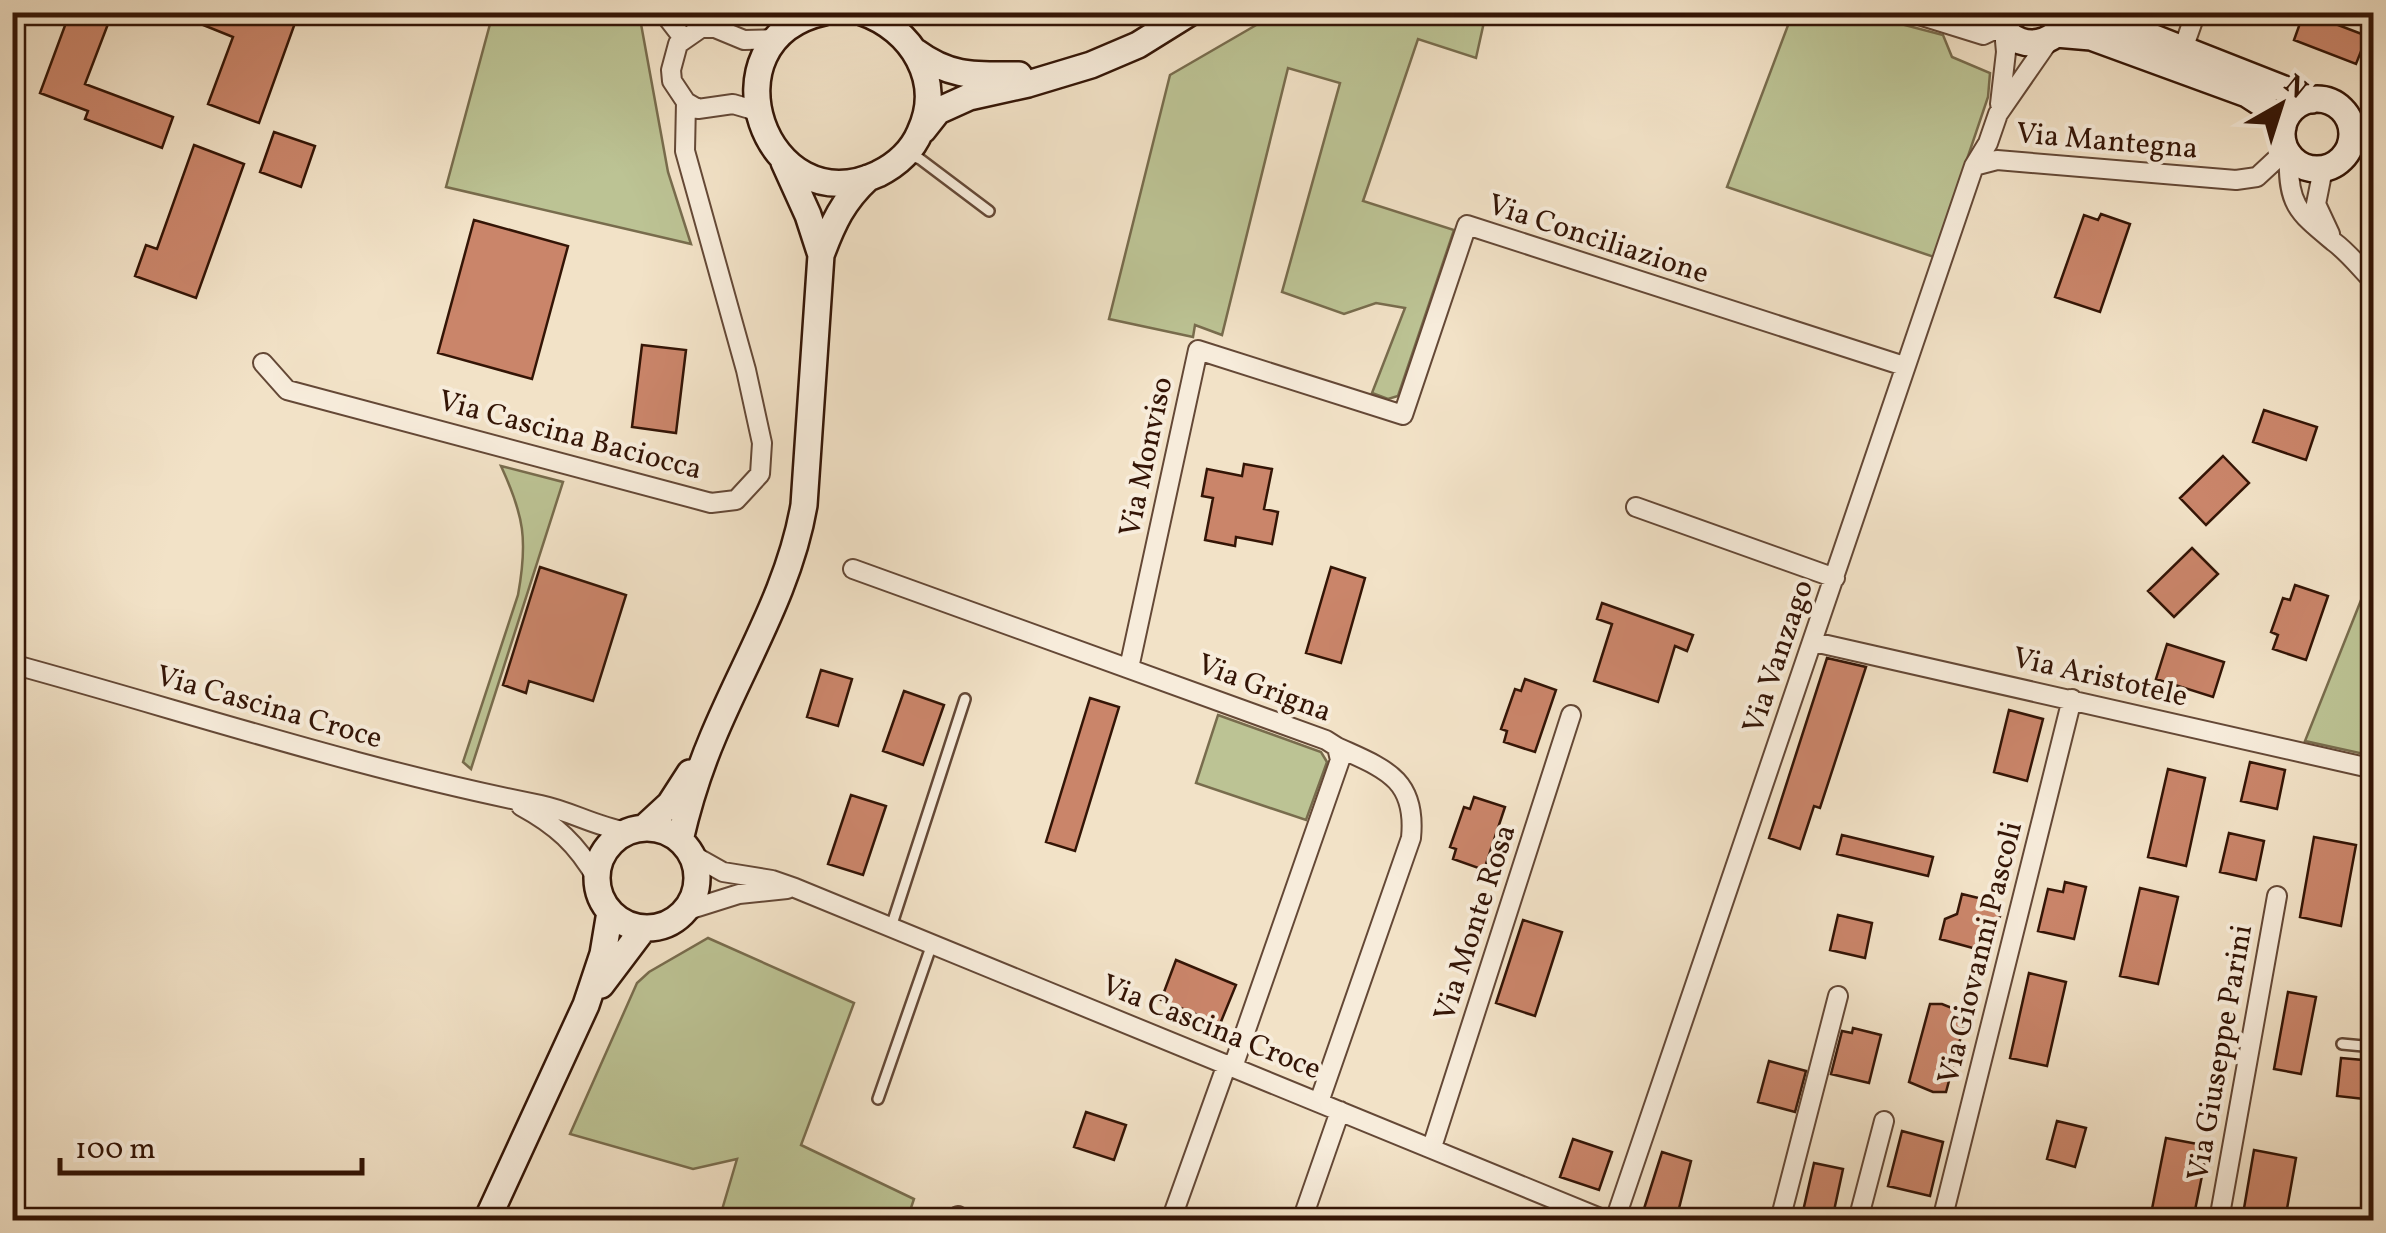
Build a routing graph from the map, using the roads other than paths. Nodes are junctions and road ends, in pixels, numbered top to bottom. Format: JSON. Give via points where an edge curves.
{"nodes":[{"id":1,"x":663,"y":12,"type":"edge"},
{"id":2,"x":862,"y":12,"type":"edge"},
{"id":3,"x":1191,"y":12,"type":"edge"},
{"id":4,"x":1909,"y":12,"type":"edge"},
{"id":5,"x":2088,"y":12,"type":"edge"},
{"id":6,"x":2196,"y":12,"type":"edge"},
{"id":7,"x":817,"y":13,"type":"edge"},
{"id":8,"x":2001,"y":23,"type":"edge"},
{"id":9,"x":2058,"y":29,"type":"edge"},
{"id":10,"x":903,"y":32,"type":"edge"},
{"id":11,"x":684,"y":38,"type":"junction"},
{"id":12,"x":777,"y":40,"type":"junction"},
{"id":13,"x":2183,"y":49,"type":"junction"},
{"id":14,"x":1064,"y":73,"type":"junction"},
{"id":15,"x":2312,"y":100,"type":"junction"},
{"id":16,"x":686,"y":102,"type":"junction"},
{"id":17,"x":708,"y":109,"type":"junction"},
{"id":18,"x":757,"y":111,"type":"junction"},
{"id":19,"x":1998,"y":114,"type":"junction"},
{"id":20,"x":685,"y":136,"type":"junction"},
{"id":21,"x":1988,"y":143,"type":"junction"},
{"id":22,"x":913,"y":144,"type":"junction"},
{"id":23,"x":2286,"y":144,"type":"junction"},
{"id":24,"x":2362,"y":151,"type":"edge"},
{"id":25,"x":781,"y":157,"type":"junction"},
{"id":26,"x":1997,"y":160,"type":"junction"},
{"id":27,"x":1974,"y":166,"type":"junction"},
{"id":28,"x":2324,"y":169,"type":"junction"},
{"id":29,"x":868,"y":178,"type":"junction"},
{"id":30,"x":989,"y":210,"type":"dead end"},
{"id":31,"x":2336,"y":242,"type":"junction"},
{"id":32,"x":821,"y":255,"type":"junction"},
{"id":33,"x":2374,"y":282,"type":"edge"},
{"id":34,"x":262,"y":363,"type":"dead end"},
{"id":35,"x":1904,"y":366,"type":"junction"},
{"id":36,"x":1403,"y":415,"type":"joint"},
{"id":37,"x":1636,"y":507,"type":"dead end"},
{"id":38,"x":853,"y":569,"type":"dead end"},
{"id":39,"x":1834,"y":578,"type":"junction"},
{"id":40,"x":1814,"y":642,"type":"junction"},
{"id":41,"x":12,"y":664,"type":"edge"},
{"id":42,"x":1129,"y":668,"type":"junction"},
{"id":43,"x":964,"y":699,"type":"dead end"},
{"id":44,"x":2072,"y":700,"type":"junction"},
{"id":45,"x":1571,"y":715,"type":"dead end"},
{"id":46,"x":712,"y":739,"type":"junction"},
{"id":47,"x":1337,"y":747,"type":"junction"},
{"id":48,"x":2374,"y":769,"type":"edge"},
{"id":49,"x":511,"y":802,"type":"junction"},
{"id":50,"x":636,"y":830,"type":"junction"},
{"id":51,"x":685,"y":847,"type":"junction"},
{"id":52,"x":596,"y":879,"type":"junction"},
{"id":53,"x":796,"y":888,"type":"junction"},
{"id":54,"x":2277,"y":896,"type":"dead end"},
{"id":55,"x":685,"y":911,"type":"junction"},
{"id":56,"x":610,"y":912,"type":"junction"},
{"id":57,"x":891,"y":927,"type":"junction"},
{"id":58,"x":644,"y":928,"type":"junction"},
{"id":59,"x":932,"y":944,"type":"junction"},
{"id":60,"x":1838,"y":996,"type":"dead end"},
{"id":61,"x":586,"y":1006,"type":"junction"},
{"id":62,"x":2342,"y":1044,"type":"dead end"},
{"id":63,"x":2374,"y":1047,"type":"edge"},
{"id":64,"x":1230,"y":1065,"type":"junction"},
{"id":65,"x":878,"y":1099,"type":"dead end"},
{"id":66,"x":1320,"y":1102,"type":"junction"},
{"id":67,"x":1340,"y":1110,"type":"junction"},
{"id":68,"x":1884,"y":1120,"type":"dead end"},
{"id":69,"x":1432,"y":1147,"type":"junction"},
{"id":70,"x":487,"y":1220,"type":"edge"},
{"id":71,"x":1171,"y":1220,"type":"edge"},
{"id":72,"x":1302,"y":1220,"type":"edge"},
{"id":73,"x":1606,"y":1220,"type":"edge"},
{"id":74,"x":1615,"y":1220,"type":"edge"},
{"id":75,"x":1780,"y":1220,"type":"edge"},
{"id":76,"x":1858,"y":1220,"type":"edge"},
{"id":77,"x":1942,"y":1220,"type":"edge"},
{"id":78,"x":2219,"y":1220,"type":"edge"}],
"edges":[{"from":1,"to":11,"type":"street"},
{"from":2,"to":10,"type":"street"},
{"from":3,"to":14,"type":"street","via":[[1125,51]]},
{"from":4,"to":8,"type":"street","via":[[1984,35]]},
{"from":5,"to":13,"type":"street"},
{"from":6,"to":13,"type":"street"},
{"from":7,"to":12,"type":"street"},
{"from":8,"to":9,"type":"street","via":[[2031,44]]},
{"from":8,"to":19,"type":"street","name":"Via Vanzago","via":[[2006,52]]},
{"from":9,"to":19,"type":"street","name":"Via Vanzago"},
{"from":9,"to":23,"type":"street","via":[[2247,94],[2264,104]]},
{"from":10,"to":14,"type":"street","via":[[938,68],[967,75]]},
{"from":10,"to":22,"type":"street","via":[[928,92]]},
{"from":11,"to":12,"type":"street","via":[[715,28],[744,40]]},
{"from":11,"to":16,"type":"street","name":"Via Cascina Baciocca","via":[[671,70]]},
{"from":12,"to":18,"type":"street","via":[[757,79]]},
{"from":13,"to":15,"type":"street"},
{"from":14,"to":22,"type":"street","via":[[938,111]]},
{"from":15,"to":23,"type":"street","via":[[2293,108]]},
{"from":15,"to":24,"type":"street","via":[[2344,112]]},
{"from":16,"to":17,"type":"street"},
{"from":16,"to":20,"type":"street","name":"Via Cascina Baciocca"},
{"from":17,"to":18,"type":"street","via":[[732,104]]},
{"from":17,"to":20,"type":"street"},
{"from":18,"to":25,"type":"street"},
{"from":19,"to":21,"type":"street","name":"Via Vanzago"},
{"from":20,"to":34,"type":"street","name":"Via Cascina Baciocca","via":[[762,443],[760,474],[736,500],[711,502],[287,390]]},
{"from":21,"to":26,"type":"street"},
{"from":21,"to":27,"type":"street","name":"Via Vanzago"},
{"from":22,"to":29,"type":"street","via":[[889,169]]},
{"from":22,"to":30,"type":"lane","via":[[920,159]]},
{"from":23,"to":26,"type":"street","name":"Via Mantegna","via":[[2257,176],[2236,180]]},
{"from":23,"to":28,"type":"street","via":[[2304,167]]},
{"from":23,"to":31,"type":"street","via":[[2298,212]]},
{"from":24,"to":28,"type":"street"},
{"from":25,"to":29,"type":"street","via":[[822,180]]},
{"from":25,"to":32,"type":"street"},
{"from":26,"to":27,"type":"street","name":"Via Mantegna"},
{"from":27,"to":35,"type":"street","name":"Via Vanzago"},
{"from":28,"to":31,"type":"street","via":[[2316,204]]},
{"from":29,"to":32,"type":"street","via":[[836,216]]},
{"from":31,"to":33,"type":"street"},
{"from":32,"to":46,"type":"street","via":[[799,538]]},
{"from":35,"to":36,"type":"street","name":"Via Conciliazione","via":[[1466,225]]},
{"from":35,"to":39,"type":"street","name":"Via Vanzago"},
{"from":36,"to":42,"type":"street","name":"Via Monviso","via":[[1198,350]]},
{"from":37,"to":39,"type":"street"},
{"from":38,"to":42,"type":"street","name":"Via Grigna"},
{"from":39,"to":40,"type":"street","name":"Via Vanzago"},
{"from":40,"to":44,"type":"street","name":"Via Aristotele"},
{"from":40,"to":74,"type":"street","name":"Via Vanzago"},
{"from":41,"to":49,"type":"street","name":"Via Cascina Croce"},
{"from":42,"to":47,"type":"street","name":"Via Grigna"},
{"from":43,"to":57,"type":"lane"},
{"from":44,"to":48,"type":"street","name":"Via Aristotele"},
{"from":44,"to":77,"type":"street","name":"Via Giovanni Pascoli"},
{"from":45,"to":69,"type":"street","name":"Via Monte Rosa"},
{"from":46,"to":50,"type":"street","via":[[670,804]]},
{"from":46,"to":51,"type":"street"},
{"from":47,"to":64,"type":"street","name":"Via Grigna","via":[[1340,760]]},
{"from":47,"to":66,"type":"street","via":[[1392,773],[1402,784],[1412,826]]},
{"from":49,"to":50,"type":"street","name":"Via Cascina Croce","via":[[544,806],[599,827]]},
{"from":49,"to":52,"type":"street","name":"Via Cascina Croce","via":[[560,829]]},
{"from":50,"to":51,"type":"street","via":[[669,833]]},
{"from":50,"to":52,"type":"street","via":[[604,851]]},
{"from":51,"to":53,"type":"street","name":"Via Cascina Croce","via":[[723,872]]},
{"from":51,"to":55,"type":"street","via":[[697,884]]},
{"from":52,"to":56,"type":"street"},
{"from":53,"to":55,"type":"street","name":"Via Cascina Croce","via":[[739,894]]},
{"from":53,"to":57,"type":"street","name":"Via Cascina Croce"},
{"from":54,"to":78,"type":"street","name":"Via Giuseppe Parini"},
{"from":55,"to":58,"type":"street","via":[[674,921]]},
{"from":56,"to":58,"type":"street"},
{"from":56,"to":61,"type":"street"},
{"from":57,"to":59,"type":"street","name":"Via Cascina Croce"},
{"from":58,"to":61,"type":"street"},
{"from":59,"to":64,"type":"street","name":"Via Cascina Croce"},
{"from":59,"to":65,"type":"lane"},
{"from":60,"to":75,"type":"street"},
{"from":61,"to":70,"type":"street"},
{"from":62,"to":63,"type":"lane"},
{"from":64,"to":66,"type":"street","name":"Via Cascina Croce"},
{"from":64,"to":71,"type":"street","name":"Via Grigna"},
{"from":66,"to":67,"type":"street","name":"Via Cascina Croce"},
{"from":67,"to":69,"type":"street","name":"Via Cascina Croce"},
{"from":67,"to":72,"type":"street"},
{"from":68,"to":76,"type":"street"},
{"from":69,"to":73,"type":"street","name":"Via Cascina Croce"}]}
